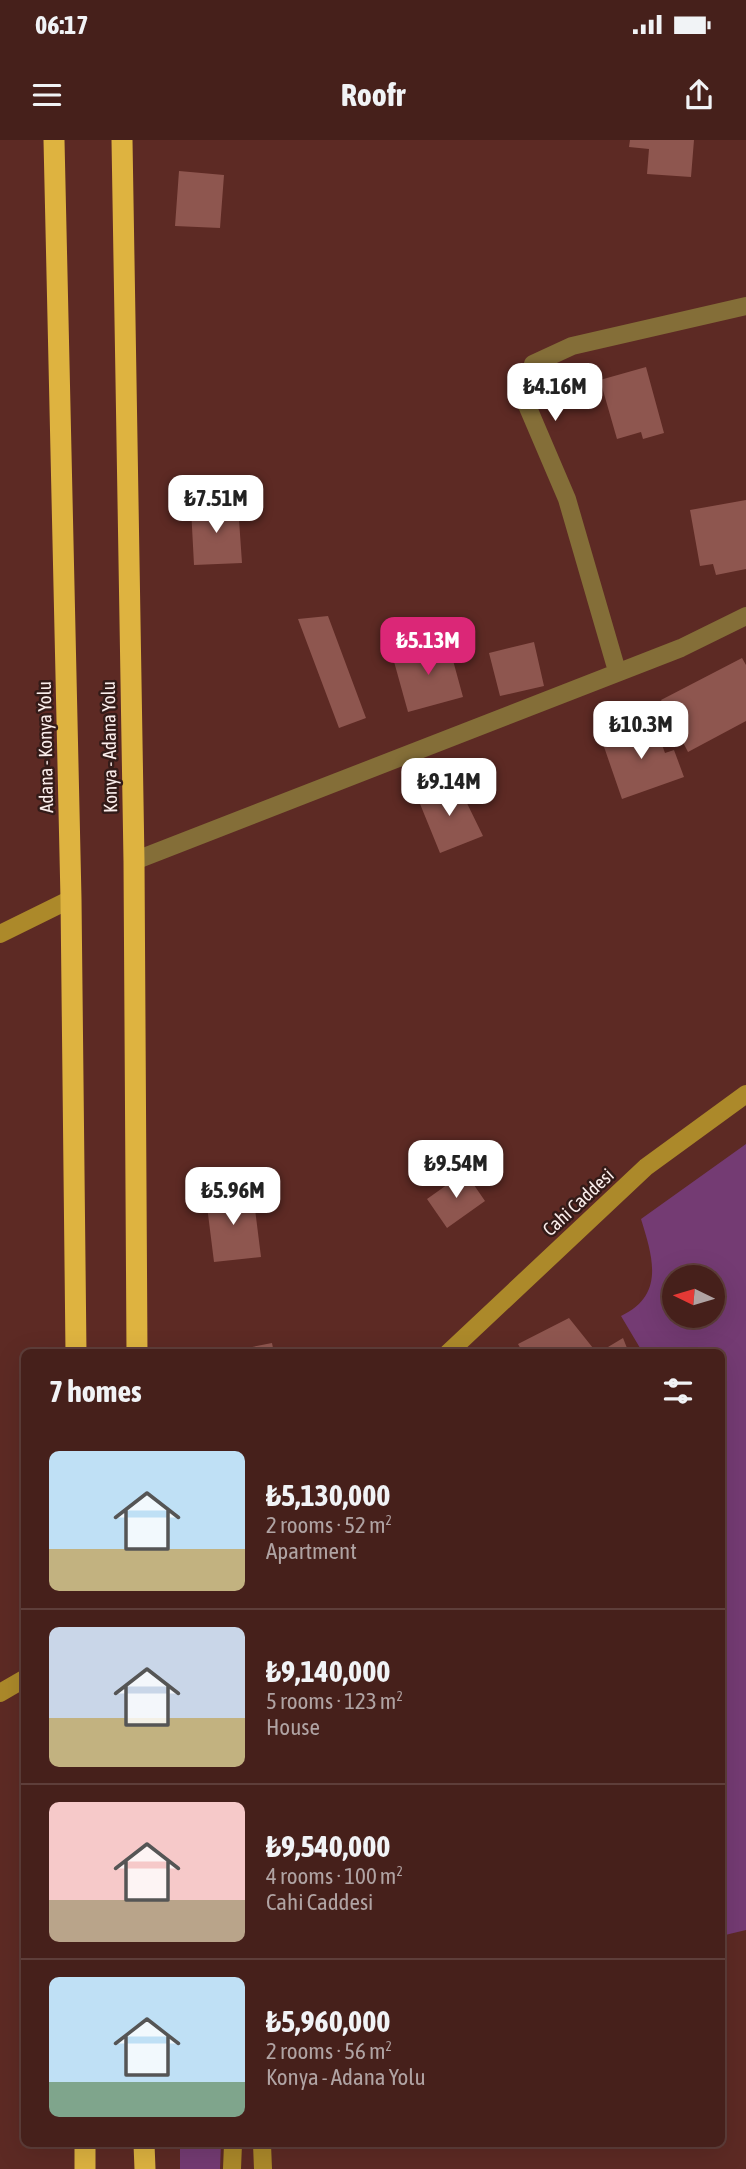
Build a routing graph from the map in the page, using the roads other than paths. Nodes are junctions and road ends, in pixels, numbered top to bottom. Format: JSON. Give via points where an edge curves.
{"nodes":[{"id":1,"x":54,"y":140,"type":"edge"},
{"id":2,"x":122,"y":140,"type":"edge"},
{"id":3,"x":746,"y":306,"type":"edge"},
{"id":4,"x":746,"y":616,"type":"edge"},
{"id":5,"x":617,"y":671,"type":"junction"},
{"id":6,"x":134,"y":861,"type":"junction"},
{"id":7,"x":71,"y":899,"type":"junction"},
{"id":8,"x":0,"y":934,"type":"edge"},
{"id":9,"x":746,"y":1094,"type":"edge"},
{"id":10,"x":76,"y":1349,"type":"edge"},
{"id":11,"x":137,"y":1349,"type":"edge"},
{"id":12,"x":452,"y":1349,"type":"edge"},
{"id":13,"x":21,"y":1681,"type":"edge"},
{"id":14,"x":0,"y":1693,"type":"edge"},
{"id":15,"x":85,"y":2147,"type":"edge"},
{"id":16,"x":144,"y":2147,"type":"edge"},
{"id":17,"x":233,"y":2147,"type":"edge"},
{"id":18,"x":262,"y":2147,"type":"edge"},
{"id":19,"x":85,"y":2169,"type":"edge"},
{"id":20,"x":145,"y":2169,"type":"edge"},
{"id":21,"x":232,"y":2169,"type":"edge"},
{"id":22,"x":263,"y":2169,"type":"edge"}],
"edges":[{"from":1,"to":7,"type":"highway","name":"Adana - Konya Yolu"},
{"from":2,"to":6,"type":"highway","name":"Konya - Adana Yolu"},
{"from":3,"to":5,"type":"street","via":[[572,346],[533,364],[526,403],[567,499]]},
{"from":4,"to":5,"type":"street","via":[[681,648]]},
{"from":5,"to":6,"type":"street"},
{"from":6,"to":11,"type":"highway","name":"Konya - Adana Yolu"},
{"from":7,"to":8,"type":"main road"},
{"from":7,"to":10,"type":"highway","name":"Adana - Konya Yolu"},
{"from":9,"to":12,"type":"main road","name":"Cahi Caddesi","via":[[646,1167]]},
{"from":13,"to":14,"type":"main road"},
{"from":15,"to":19,"type":"highway"},
{"from":16,"to":20,"type":"highway"},
{"from":17,"to":21,"type":"main road"},
{"from":18,"to":22,"type":"main road"}]}
